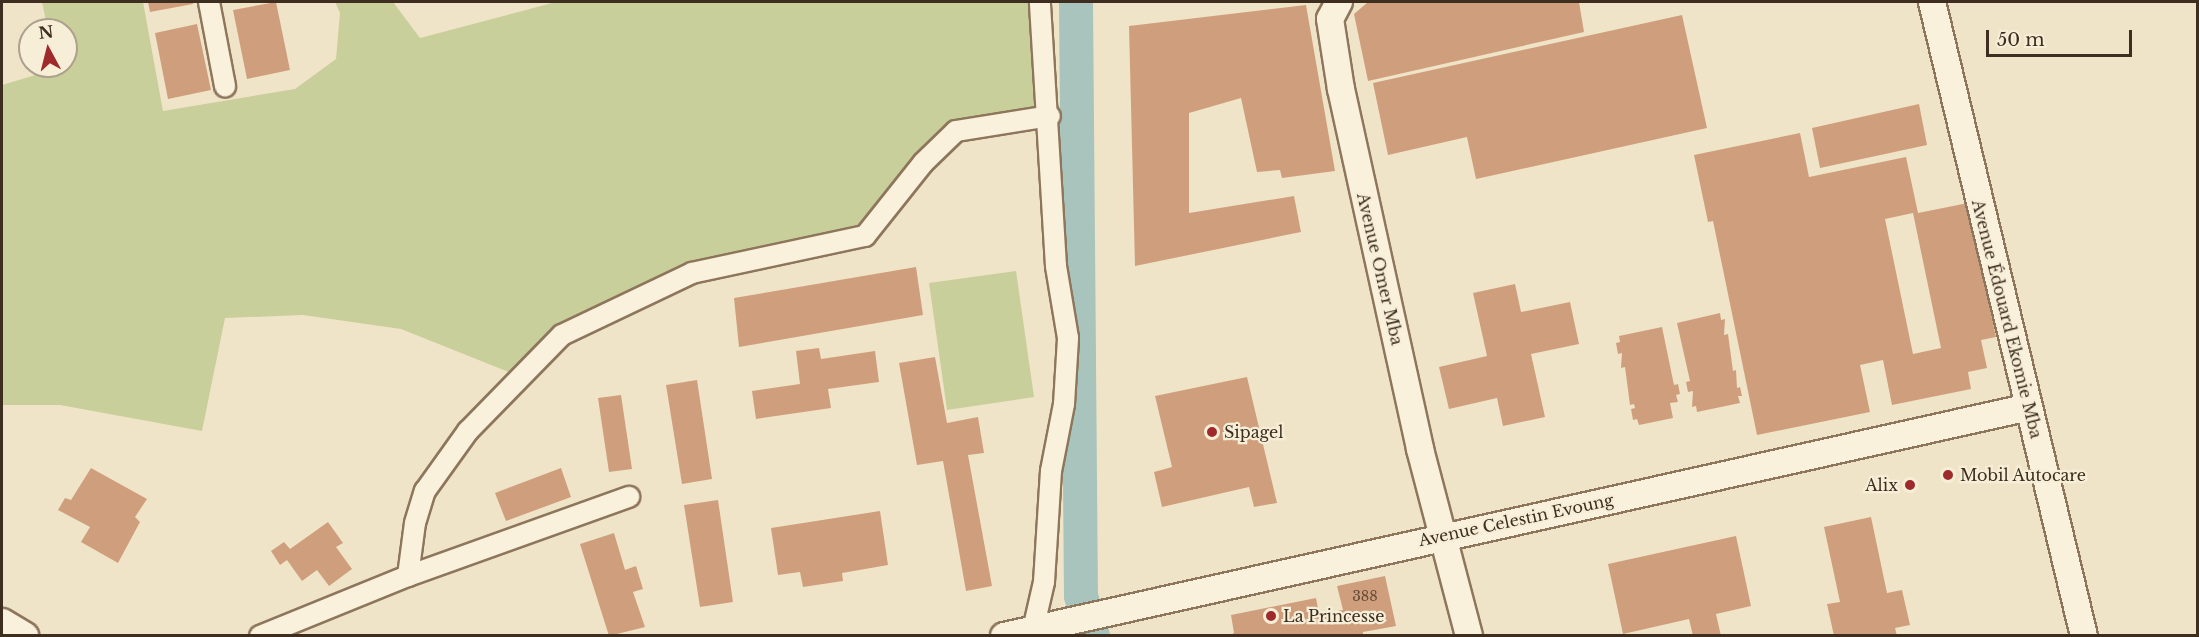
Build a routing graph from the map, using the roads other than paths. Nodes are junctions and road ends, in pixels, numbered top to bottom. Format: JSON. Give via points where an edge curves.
{"nodes":[{"id":1,"x":209,"y":2,"type":"edge"},
{"id":2,"x":1040,"y":2,"type":"edge"},
{"id":3,"x":1339,"y":2,"type":"edge"},
{"id":4,"x":1932,"y":2,"type":"edge"},
{"id":5,"x":225,"y":86,"type":"dead end"},
{"id":6,"x":1050,"y":116,"type":"junction"},
{"id":7,"x":2029,"y":406,"type":"junction"},
{"id":8,"x":630,"y":497,"type":"dead end"},
{"id":9,"x":1443,"y":536,"type":"junction"},
{"id":10,"x":408,"y":576,"type":"junction"},
{"id":11,"x":2,"y":623,"type":"edge"},
{"id":12,"x":1032,"y":630,"type":"junction"},
{"id":13,"x":24,"y":636,"type":"edge"},
{"id":14,"x":260,"y":636,"type":"edge"},
{"id":15,"x":1004,"y":636,"type":"edge"},
{"id":16,"x":1469,"y":636,"type":"edge"},
{"id":17,"x":2084,"y":636,"type":"edge"}],
"edges":[{"from":1,"to":5,"type":"street"},
{"from":2,"to":6,"type":"street"},
{"from":3,"to":9,"type":"street","name":"Avenue Omer Mba","via":[[1330,19],[1341,89]]},
{"from":4,"to":7,"type":"street","name":"Avenue Édouard Ekomie Mba"},
{"from":6,"to":10,"type":"street","via":[[956,131],[923,163],[865,236],[692,273],[562,335],[468,431],[425,491],[415,523]]},
{"from":6,"to":12,"type":"street","via":[[1056,266],[1068,338],[1064,404],[1051,471],[1044,582]]},
{"from":7,"to":9,"type":"street","name":"Avenue Celestin Evoung"},
{"from":7,"to":17,"type":"street","name":"Avenue Édouard Ekomie Mba"},
{"from":8,"to":10,"type":"street"},
{"from":9,"to":12,"type":"street","name":"Avenue Celestin Evoung"},
{"from":9,"to":16,"type":"street","name":"Avenue Omer Mba"},
{"from":10,"to":14,"type":"street"},
{"from":11,"to":13,"type":"main road"},
{"from":12,"to":15,"type":"street","name":"Avenue Celestin Evoung"}]}
